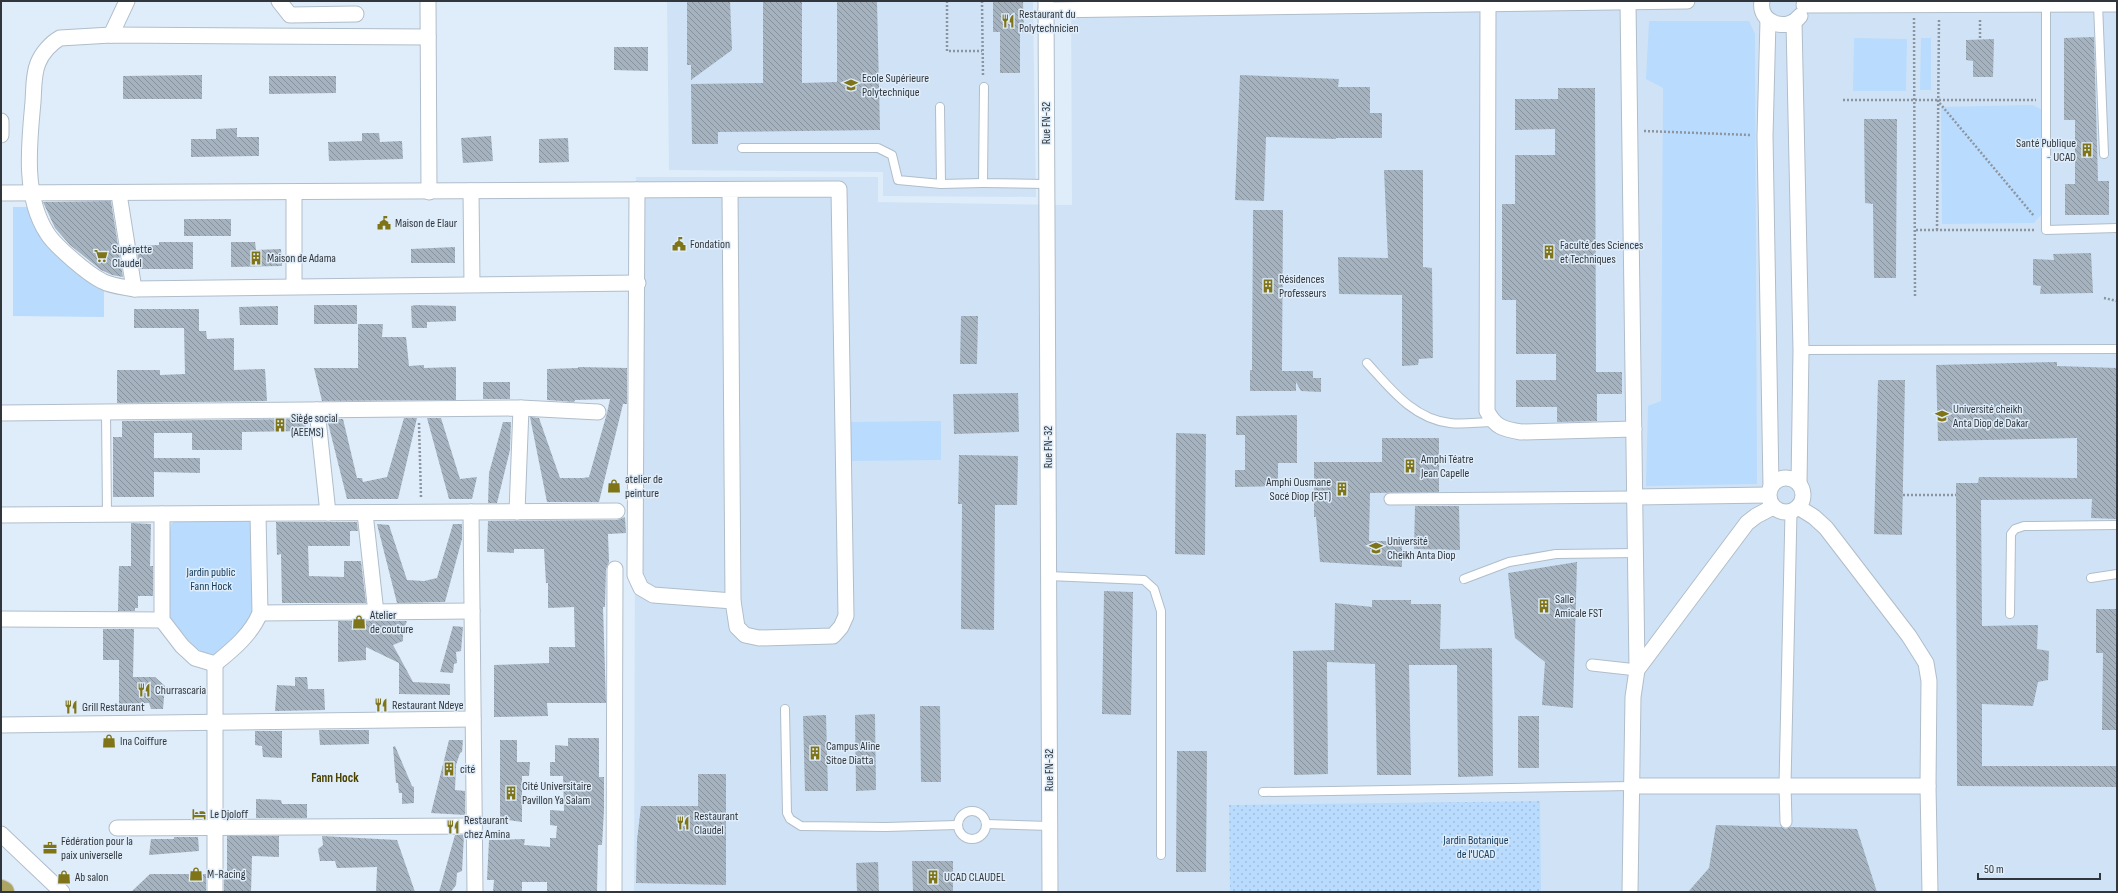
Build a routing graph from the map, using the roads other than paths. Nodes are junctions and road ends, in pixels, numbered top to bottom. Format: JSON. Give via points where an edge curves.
{"nodes":[{"id":1,"x":128,"y":1,"type":"edge"},
{"id":2,"x":279,"y":1,"type":"edge"},
{"id":3,"x":428,"y":1,"type":"edge"},
{"id":4,"x":1687,"y":1,"type":"edge"},
{"id":5,"x":1762,"y":1,"type":"edge"},
{"id":6,"x":1628,"y":3,"type":"junction"},
{"id":7,"x":1804,"y":3,"type":"edge"},
{"id":8,"x":1939,"y":3,"type":"edge"},
{"id":9,"x":1914,"y":4,"type":"edge"},
{"id":10,"x":2098,"y":4,"type":"junction"},
{"id":11,"x":2117,"y":4,"type":"edge"},
{"id":12,"x":1488,"y":5,"type":"junction"},
{"id":13,"x":2046,"y":5,"type":"junction"},
{"id":14,"x":1046,"y":6,"type":"edge"},
{"id":15,"x":356,"y":14,"type":"dead end"},
{"id":16,"x":1768,"y":20,"type":"junction"},
{"id":17,"x":1794,"y":22,"type":"junction"},
{"id":18,"x":111,"y":35,"type":"junction"},
{"id":19,"x":428,"y":37,"type":"junction"},
{"id":20,"x":984,"y":87,"type":"road end"},
{"id":21,"x":940,"y":107,"type":"dead end"},
{"id":22,"x":1,"y":121,"type":"edge"},
{"id":23,"x":1,"y":136,"type":"edge"},
{"id":24,"x":742,"y":148,"type":"dead end"},
{"id":25,"x":2104,"y":154,"type":"dead end"},
{"id":26,"x":983,"y":183,"type":"junction"},
{"id":27,"x":941,"y":184,"type":"junction"},
{"id":28,"x":1046,"y":184,"type":"junction"},
{"id":29,"x":637,"y":190,"type":"junction"},
{"id":30,"x":730,"y":190,"type":"junction"},
{"id":31,"x":471,"y":191,"type":"junction"},
{"id":32,"x":32,"y":192,"type":"junction"},
{"id":33,"x":429,"y":192,"type":"junction"},
{"id":34,"x":1,"y":193,"type":"edge"},
{"id":35,"x":294,"y":193,"type":"junction"},
{"id":36,"x":119,"y":194,"type":"junction"},
{"id":37,"x":2117,"y":228,"type":"edge"},
{"id":38,"x":638,"y":283,"type":"junction"},
{"id":39,"x":472,"y":284,"type":"junction"},
{"id":40,"x":294,"y":286,"type":"junction"},
{"id":41,"x":134,"y":289,"type":"junction"},
{"id":42,"x":2117,"y":349,"type":"edge"},
{"id":43,"x":1801,"y":350,"type":"junction"},
{"id":44,"x":1367,"y":363,"type":"dead end"},
{"id":45,"x":521,"y":408,"type":"junction"},
{"id":46,"x":317,"y":410,"type":"junction"},
{"id":47,"x":106,"y":412,"type":"junction"},
{"id":48,"x":598,"y":412,"type":"dead end"},
{"id":49,"x":1,"y":413,"type":"edge"},
{"id":50,"x":1493,"y":422,"type":"junction"},
{"id":51,"x":1634,"y":429,"type":"junction"},
{"id":52,"x":1799,"y":484,"type":"junction"},
{"id":53,"x":1771,"y":496,"type":"junction"},
{"id":54,"x":1635,"y":497,"type":"junction"},
{"id":55,"x":1390,"y":499,"type":"dead end"},
{"id":56,"x":1794,"y":509,"type":"junction"},
{"id":57,"x":617,"y":511,"type":"dead end"},
{"id":58,"x":471,"y":512,"type":"junction"},
{"id":59,"x":517,"y":512,"type":"junction"},
{"id":60,"x":328,"y":513,"type":"junction"},
{"id":61,"x":365,"y":513,"type":"junction"},
{"id":62,"x":107,"y":514,"type":"junction"},
{"id":63,"x":162,"y":514,"type":"junction"},
{"id":64,"x":258,"y":514,"type":"junction"},
{"id":65,"x":1,"y":515,"type":"edge"},
{"id":66,"x":2117,"y":525,"type":"edge"},
{"id":67,"x":1636,"y":553,"type":"junction"},
{"id":68,"x":615,"y":569,"type":"dead end"},
{"id":69,"x":2117,"y":574,"type":"edge"},
{"id":70,"x":1048,"y":576,"type":"junction"},
{"id":71,"x":2092,"y":578,"type":"dead end"},
{"id":72,"x":1464,"y":579,"type":"dead end"},
{"id":73,"x":733,"y":601,"type":"junction"},
{"id":74,"x":472,"y":611,"type":"junction"},
{"id":75,"x":376,"y":612,"type":"junction"},
{"id":76,"x":260,"y":613,"type":"junction"},
{"id":77,"x":2010,"y":614,"type":"dead end"},
{"id":78,"x":1,"y":619,"type":"edge"},
{"id":79,"x":162,"y":620,"type":"junction"},
{"id":80,"x":215,"y":664,"type":"junction"},
{"id":81,"x":1592,"y":665,"type":"dead end"},
{"id":82,"x":1637,"y":670,"type":"junction"},
{"id":83,"x":785,"y":709,"type":"dead end"},
{"id":84,"x":473,"y":719,"type":"junction"},
{"id":85,"x":215,"y":721,"type":"junction"},
{"id":86,"x":1,"y":724,"type":"edge"},
{"id":87,"x":1785,"y":785,"type":"junction"},
{"id":88,"x":1632,"y":786,"type":"junction"},
{"id":89,"x":1928,"y":786,"type":"junction"},
{"id":90,"x":1263,"y":792,"type":"dead end"},
{"id":91,"x":1786,"y":822,"type":"dead end"},
{"id":92,"x":986,"y":824,"type":"junction"},
{"id":93,"x":957,"y":825,"type":"junction"},
{"id":94,"x":474,"y":826,"type":"junction"},
{"id":95,"x":1050,"y":826,"type":"junction"},
{"id":96,"x":117,"y":828,"type":"dead end"},
{"id":97,"x":215,"y":828,"type":"junction"},
{"id":98,"x":1,"y":834,"type":"edge"},
{"id":99,"x":1161,"y":855,"type":"dead end"},
{"id":100,"x":62,"y":892,"type":"edge"},
{"id":101,"x":214,"y":892,"type":"edge"},
{"id":102,"x":475,"y":892,"type":"edge"},
{"id":103,"x":614,"y":892,"type":"edge"},
{"id":104,"x":1050,"y":892,"type":"edge"},
{"id":105,"x":1630,"y":892,"type":"edge"},
{"id":106,"x":1930,"y":892,"type":"edge"}],
"edges":[{"from":1,"to":18,"type":"street"},
{"from":2,"to":15,"type":"street","via":[[290,15]]},
{"from":3,"to":19,"type":"street"},
{"from":4,"to":6,"type":"street"},
{"from":5,"to":16,"type":"street","via":[[1762,10]]},
{"from":6,"to":12,"type":"street"},
{"from":6,"to":51,"type":"street"},
{"from":7,"to":9,"type":"street"},
{"from":7,"to":17,"type":"street","via":[[1802,12]]},
{"from":8,"to":9,"type":"street"},
{"from":8,"to":13,"type":"street","via":[[1980,6]]},
{"from":10,"to":11,"type":"street"},
{"from":10,"to":13,"type":"street"},
{"from":10,"to":25,"type":"lane"},
{"from":12,"to":14,"type":"street"},
{"from":12,"to":50,"type":"street","via":[[1486,386],[1487,411]]},
{"from":13,"to":37,"type":"lane","via":[[2046,230]]},
{"from":14,"to":28,"type":"street","name":"Rue FN-32"},
{"from":16,"to":17,"type":"street","via":[[1780,25]]},
{"from":16,"to":53,"type":"street","via":[[1765,136]]},
{"from":17,"to":43,"type":"street"},
{"from":18,"to":19,"type":"street"},
{"from":18,"to":32,"type":"street","via":[[60,38],[53,42],[38,61],[30,127]]},
{"from":19,"to":33,"type":"street"},
{"from":20,"to":26,"type":"lane"},
{"from":21,"to":27,"type":"lane"},
{"from":22,"to":23,"type":"street"},
{"from":24,"to":27,"type":"lane","via":[[878,148],[892,155],[898,180]]},
{"from":26,"to":27,"type":"lane"},
{"from":26,"to":28,"type":"lane"},
{"from":28,"to":70,"type":"street","name":"Rue FN-32"},
{"from":29,"to":30,"type":"street"},
{"from":29,"to":31,"type":"street"},
{"from":29,"to":38,"type":"street"},
{"from":30,"to":73,"type":"street"},
{"from":30,"to":73,"type":"street","via":[[839,189],[846,616],[833,636],[759,638],[745,635],[737,628]]},
{"from":31,"to":33,"type":"street"},
{"from":31,"to":39,"type":"street"},
{"from":32,"to":34,"type":"street"},
{"from":32,"to":36,"type":"street"},
{"from":32,"to":41,"type":"street","via":[[41,222],[60,247],[102,281]]},
{"from":33,"to":35,"type":"street"},
{"from":35,"to":36,"type":"street"},
{"from":35,"to":40,"type":"street"},
{"from":36,"to":41,"type":"street"},
{"from":38,"to":39,"type":"street"},
{"from":38,"to":73,"type":"street","via":[[635,575],[641,588],[653,595]]},
{"from":39,"to":40,"type":"street"},
{"from":40,"to":41,"type":"street"},
{"from":42,"to":43,"type":"lane"},
{"from":43,"to":52,"type":"street"},
{"from":44,"to":50,"type":"lane","via":[[1405,403],[1426,416],[1450,423]]},
{"from":45,"to":46,"type":"street"},
{"from":45,"to":48,"type":"street"},
{"from":45,"to":59,"type":"street"},
{"from":46,"to":47,"type":"street"},
{"from":46,"to":60,"type":"street"},
{"from":47,"to":49,"type":"street"},
{"from":47,"to":62,"type":"lane"},
{"from":50,"to":51,"type":"street","via":[[1506,429],[1521,432]]},
{"from":51,"to":54,"type":"street"},
{"from":52,"to":53,"type":"street","via":[[1790,478],[1779,479]]},
{"from":52,"to":56,"type":"street","via":[[1802,498]]},
{"from":53,"to":54,"type":"street"},
{"from":53,"to":56,"type":"street","via":[[1781,512]]},
{"from":53,"to":82,"type":"street","via":[[1756,516],[1747,523]]},
{"from":54,"to":55,"type":"street"},
{"from":54,"to":67,"type":"street"},
{"from":56,"to":87,"type":"street"},
{"from":56,"to":89,"type":"street","via":[[1814,517],[1826,528],[1909,636],[1926,663],[1929,682]]},
{"from":57,"to":59,"type":"street"},
{"from":58,"to":59,"type":"street"},
{"from":58,"to":61,"type":"street"},
{"from":58,"to":74,"type":"street"},
{"from":60,"to":61,"type":"street"},
{"from":60,"to":64,"type":"street"},
{"from":61,"to":75,"type":"street"},
{"from":62,"to":63,"type":"street"},
{"from":62,"to":65,"type":"street"},
{"from":63,"to":64,"type":"street"},
{"from":63,"to":79,"type":"street"},
{"from":64,"to":76,"type":"street"},
{"from":66,"to":77,"type":"lane","via":[[2024,526],[2015,529],[2011,534]]},
{"from":67,"to":72,"type":"lane","via":[[1556,554],[1509,562]]},
{"from":67,"to":82,"type":"street"},
{"from":68,"to":103,"type":"street"},
{"from":69,"to":71,"type":"lane"},
{"from":70,"to":95,"type":"street","name":"Rue FN-32"},
{"from":70,"to":99,"type":"lane","via":[[1144,580],[1154,589],[1161,611]]},
{"from":74,"to":75,"type":"street"},
{"from":74,"to":84,"type":"street"},
{"from":75,"to":76,"type":"street"},
{"from":76,"to":80,"type":"street","via":[[256,624]]},
{"from":78,"to":79,"type":"street"},
{"from":79,"to":80,"type":"street","via":[[195,658]]},
{"from":80,"to":85,"type":"street"},
{"from":81,"to":82,"type":"street"},
{"from":82,"to":88,"type":"street","via":[[1633,697]]},
{"from":83,"to":93,"type":"lane","via":[[787,813],[794,824],[886,827]]},
{"from":84,"to":85,"type":"street"},
{"from":84,"to":94,"type":"street"},
{"from":85,"to":86,"type":"street"},
{"from":85,"to":97,"type":"street"},
{"from":87,"to":88,"type":"street"},
{"from":87,"to":89,"type":"street"},
{"from":87,"to":91,"type":"street"},
{"from":88,"to":90,"type":"lane"},
{"from":88,"to":105,"type":"street"},
{"from":89,"to":106,"type":"street"},
{"from":92,"to":93,"type":"lane","via":[[984,817],[972,810],[964,812]]},
{"from":92,"to":93,"type":"lane","via":[[985,831],[975,839],[966,838],[960,833]]},
{"from":92,"to":95,"type":"lane"},
{"from":94,"to":97,"type":"street"},
{"from":94,"to":102,"type":"street"},
{"from":95,"to":104,"type":"street","name":"Rue FN-32"},
{"from":96,"to":97,"type":"street"},
{"from":97,"to":101,"type":"street"},
{"from":98,"to":100,"type":"street"}]}
